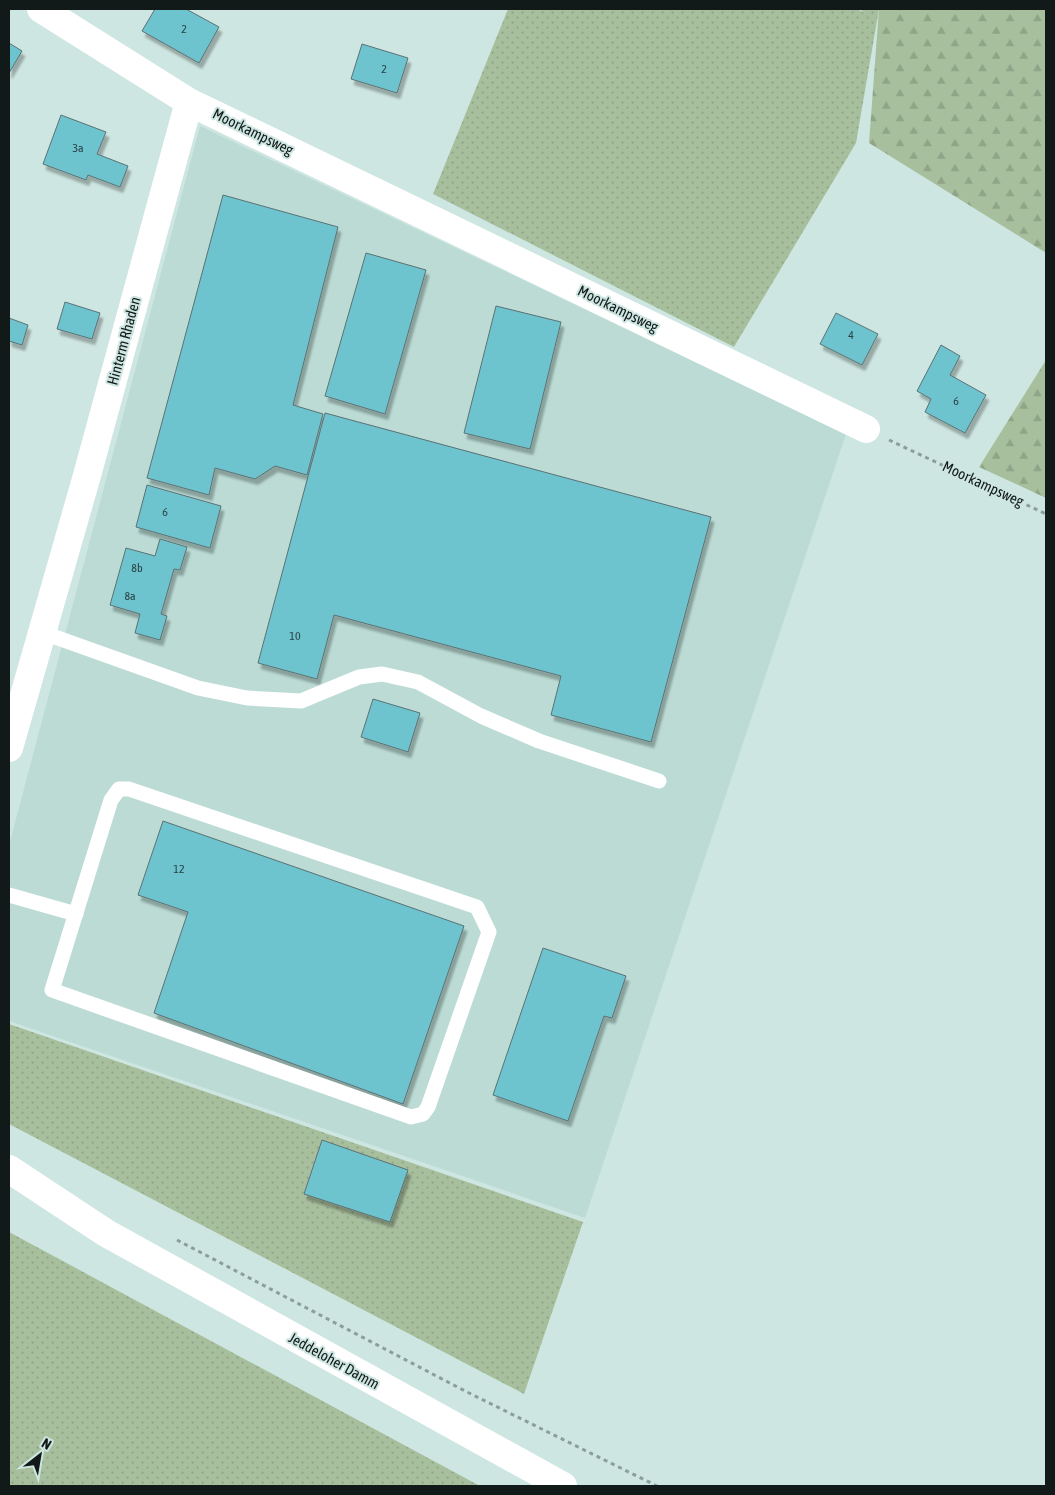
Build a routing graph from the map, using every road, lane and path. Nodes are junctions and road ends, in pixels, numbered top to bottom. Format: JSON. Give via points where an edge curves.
{"nodes":[{"id":1,"x":41,"y":9,"type":"edge"},
{"id":2,"x":189,"y":102,"type":"junction"},
{"id":3,"x":866,"y":429,"type":"joint"},
{"id":4,"x":1046,"y":514,"type":"edge"},
{"id":5,"x":41,"y":632,"type":"junction"},
{"id":6,"x":9,"y":748,"type":"edge"},
{"id":7,"x":660,"y":781,"type":"dead end"},
{"id":8,"x":9,"y":895,"type":"edge"},
{"id":9,"x":76,"y":914,"type":"junction"},
{"id":10,"x":9,"y":1169,"type":"edge"},
{"id":11,"x":9,"y":1192,"type":"edge"},
{"id":12,"x":106,"y":1233,"type":"junction"},
{"id":13,"x":176,"y":1239,"type":"dead end"},
{"id":14,"x":563,"y":1486,"type":"edge"},
{"id":15,"x":657,"y":1486,"type":"edge"}],
"edges":[{"from":1,"to":2,"type":"street"},
{"from":2,"to":3,"type":"street","name":"Moorkampsweg"},
{"from":2,"to":5,"type":"street","name":"Hinterm Rhaden"},
{"from":3,"to":4,"type":"path","name":"Moorkampsweg"},
{"from":5,"to":6,"type":"street","name":"Hinterm Rhaden"},
{"from":5,"to":7,"type":"lane","via":[[198,688],[247,698],[301,701],[359,677],[382,674],[418,682],[482,716],[539,741]]},
{"from":8,"to":9,"type":"lane"},
{"from":9,"to":9,"type":"lane","via":[[111,800],[119,790],[129,789],[477,907],[489,932],[428,1107],[423,1114],[411,1117],[52,990]]},
{"from":10,"to":12,"type":"street","name":"Jeddeloher Damm"},
{"from":11,"to":12,"type":"street","name":"Jeddeloher Damm"},
{"from":12,"to":14,"type":"street","name":"Jeddeloher Damm"},
{"from":13,"to":15,"type":"path","via":[[465,1391]]}]}
